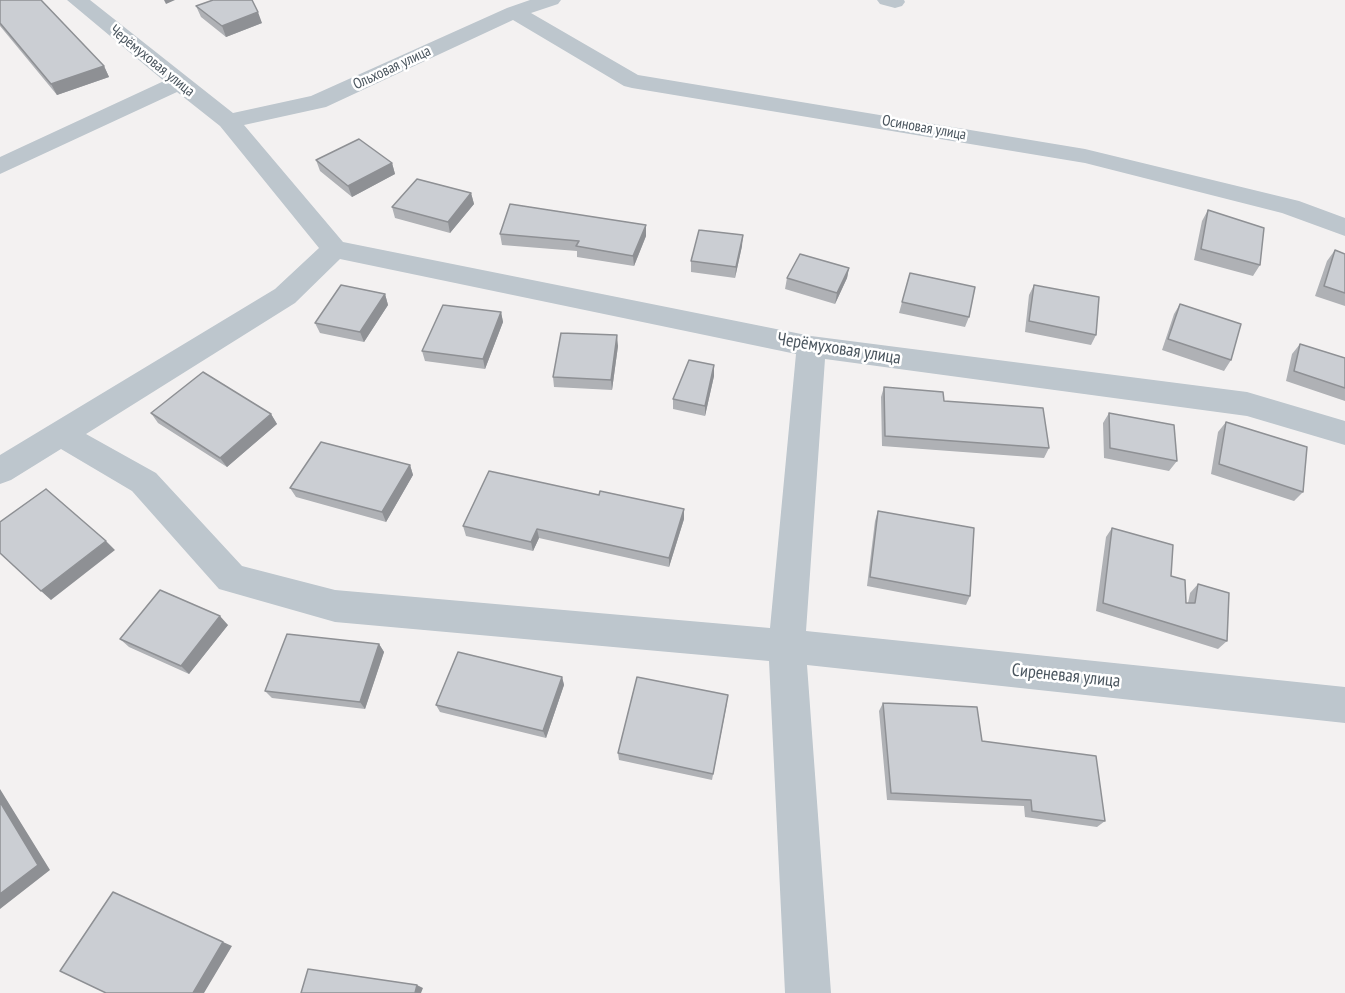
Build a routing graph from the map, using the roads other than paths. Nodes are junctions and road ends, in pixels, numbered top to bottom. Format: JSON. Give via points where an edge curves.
{"nodes":[{"id":1,"x":76,"y":0,"type":"edge"},
{"id":2,"x":551,"y":0,"type":"edge"},
{"id":3,"x":513,"y":12,"type":"junction"},
{"id":4,"x":179,"y":82,"type":"junction"},
{"id":5,"x":228,"y":121,"type":"junction"},
{"id":6,"x":0,"y":166,"type":"edge"},
{"id":7,"x":1345,"y":227,"type":"edge"},
{"id":8,"x":334,"y":249,"type":"junction"},
{"id":9,"x":811,"y":347,"type":"junction"},
{"id":10,"x":1345,"y":433,"type":"edge"},
{"id":11,"x":60,"y":434,"type":"junction"},
{"id":12,"x":0,"y":471,"type":"edge"},
{"id":13,"x":787,"y":646,"type":"junction"},
{"id":14,"x":1345,"y":705,"type":"edge"},
{"id":15,"x":808,"y":993,"type":"edge"}],
"edges":[{"from":1,"to":4,"type":"street","name":"Черёмуховая улица"},
{"from":2,"to":3,"type":"street","name":"Ольховая улица"},
{"from":3,"to":5,"type":"street","name":"Ольховая улица","via":[[318,102]]},
{"from":3,"to":7,"type":"street","name":"Осиновая улица","via":[[632,81],[1085,156],[1290,207]]},
{"from":4,"to":5,"type":"street","name":"Черёмуховая улица"},
{"from":4,"to":6,"type":"street"},
{"from":5,"to":8,"type":"street","name":"Черёмуховая улица"},
{"from":8,"to":9,"type":"street","name":"Черёмуховая улица"},
{"from":8,"to":11,"type":"street","via":[[285,296]]},
{"from":9,"to":10,"type":"street","name":"Черёмуховая улица","via":[[1247,404]]},
{"from":9,"to":13,"type":"street"},
{"from":11,"to":12,"type":"street"},
{"from":11,"to":13,"type":"street","name":"Сиреневая улица","via":[[144,482],[231,578],[335,606]]},
{"from":13,"to":14,"type":"street","name":"Сиреневая улица"},
{"from":13,"to":15,"type":"street"}]}
